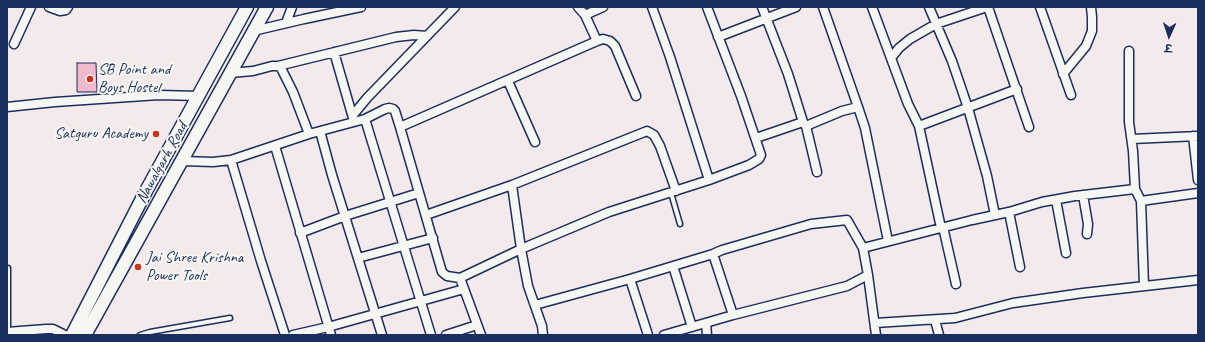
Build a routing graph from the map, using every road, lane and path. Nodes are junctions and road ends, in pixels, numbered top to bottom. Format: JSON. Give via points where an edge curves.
{"nodes":[{"id":1,"x":31,"y":7,"type":"edge"},
{"id":2,"x":49,"y":7,"type":"edge"},
{"id":3,"x":68,"y":7,"type":"edge"},
{"id":4,"x":247,"y":7,"type":"edge"},
{"id":5,"x":267,"y":7,"type":"edge"},
{"id":6,"x":292,"y":7,"type":"edge"},
{"id":7,"x":360,"y":7,"type":"edge"},
{"id":8,"x":455,"y":7,"type":"edge"},
{"id":9,"x":578,"y":7,"type":"edge"},
{"id":10,"x":603,"y":7,"type":"edge"},
{"id":11,"x":652,"y":7,"type":"edge"},
{"id":12,"x":707,"y":7,"type":"edge"},
{"id":13,"x":762,"y":7,"type":"edge"},
{"id":14,"x":796,"y":7,"type":"edge"},
{"id":15,"x":823,"y":7,"type":"edge"},
{"id":16,"x":872,"y":7,"type":"edge"},
{"id":17,"x":929,"y":7,"type":"edge"},
{"id":18,"x":987,"y":7,"type":"edge"},
{"id":19,"x":1040,"y":7,"type":"edge"},
{"id":20,"x":1091,"y":7,"type":"edge"},
{"id":21,"x":585,"y":15,"type":"junction"},
{"id":22,"x":766,"y":19,"type":"junction"},
{"id":23,"x":286,"y":23,"type":"junction"},
{"id":24,"x":936,"y":24,"type":"junction"},
{"id":25,"x":253,"y":31,"type":"junction"},
{"id":26,"x":427,"y":36,"type":"junction"},
{"id":27,"x":718,"y":37,"type":"junction"},
{"id":28,"x":597,"y":41,"type":"junction"},
{"id":29,"x":14,"y":44,"type":"dead end"},
{"id":30,"x":1129,"y":51,"type":"dead end"},
{"id":31,"x":334,"y":52,"type":"junction"},
{"id":32,"x":891,"y":58,"type":"junction"},
{"id":33,"x":278,"y":66,"type":"junction"},
{"id":34,"x":230,"y":73,"type":"junction"},
{"id":35,"x":1063,"y":74,"type":"junction"},
{"id":36,"x":508,"y":80,"type":"junction"},
{"id":37,"x":1017,"y":89,"type":"junction"},
{"id":38,"x":1071,"y":95,"type":"dead end"},
{"id":39,"x":199,"y":96,"type":"junction"},
{"id":40,"x":636,"y":96,"type":"dead end"},
{"id":41,"x":858,"y":106,"type":"junction"},
{"id":42,"x":7,"y":107,"type":"edge"},
{"id":43,"x":968,"y":108,"type":"junction"},
{"id":44,"x":353,"y":119,"type":"junction"},
{"id":45,"x":365,"y":119,"type":"junction"},
{"id":46,"x":804,"y":124,"type":"junction"},
{"id":47,"x":919,"y":126,"type":"junction"},
{"id":48,"x":400,"y":127,"type":"junction"},
{"id":49,"x":1029,"y":127,"type":"dead end"},
{"id":50,"x":320,"y":131,"type":"junction"},
{"id":51,"x":309,"y":134,"type":"junction"},
{"id":52,"x":1196,"y":136,"type":"edge"},
{"id":53,"x":756,"y":138,"type":"junction"},
{"id":54,"x":1132,"y":139,"type":"junction"},
{"id":55,"x":535,"y":142,"type":"dead end"},
{"id":56,"x":275,"y":146,"type":"junction"},
{"id":57,"x":232,"y":160,"type":"junction"},
{"id":58,"x":182,"y":161,"type":"junction"},
{"id":59,"x":817,"y":172,"type":"dead end"},
{"id":60,"x":709,"y":180,"type":"junction"},
{"id":61,"x":1198,"y":180,"type":"edge"},
{"id":62,"x":512,"y":185,"type":"junction"},
{"id":63,"x":1135,"y":190,"type":"junction"},
{"id":64,"x":673,"y":192,"type":"junction"},
{"id":65,"x":420,"y":193,"type":"junction"},
{"id":66,"x":1198,"y":193,"type":"edge"},
{"id":67,"x":1083,"y":195,"type":"junction"},
{"id":68,"x":1056,"y":200,"type":"junction"},
{"id":69,"x":1141,"y":201,"type":"junction"},
{"id":70,"x":391,"y":202,"type":"junction"},
{"id":71,"x":1009,"y":212,"type":"junction"},
{"id":72,"x":426,"y":215,"type":"junction"},
{"id":73,"x":995,"y":215,"type":"junction"},
{"id":74,"x":345,"y":216,"type":"junction"},
{"id":75,"x":680,"y":224,"type":"dead end"},
{"id":76,"x":942,"y":227,"type":"junction"},
{"id":77,"x":300,"y":233,"type":"junction"},
{"id":78,"x":1087,"y":234,"type":"dead end"},
{"id":79,"x":433,"y":238,"type":"junction"},
{"id":80,"x":888,"y":241,"type":"junction"},
{"id":81,"x":404,"y":246,"type":"junction"},
{"id":82,"x":863,"y":248,"type":"junction"},
{"id":83,"x":521,"y":249,"type":"junction"},
{"id":84,"x":1066,"y":253,"type":"dead end"},
{"id":85,"x":713,"y":254,"type":"junction"},
{"id":86,"x":358,"y":258,"type":"junction"},
{"id":87,"x":673,"y":266,"type":"junction"},
{"id":88,"x":8,"y":268,"type":"edge"},
{"id":89,"x":1020,"y":268,"type":"dead end"},
{"id":90,"x":868,"y":275,"type":"junction"},
{"id":91,"x":460,"y":278,"type":"junction"},
{"id":92,"x":630,"y":279,"type":"junction"},
{"id":93,"x":1198,"y":280,"type":"edge"},
{"id":94,"x":956,"y":284,"type":"dead end"},
{"id":95,"x":1144,"y":286,"type":"junction"},
{"id":96,"x":464,"y":289,"type":"junction"},
{"id":97,"x":421,"y":301,"type":"junction"},
{"id":98,"x":535,"y":305,"type":"junction"},
{"id":99,"x":376,"y":313,"type":"junction"},
{"id":100,"x":733,"y":315,"type":"junction"},
{"id":101,"x":230,"y":318,"type":"dead end"},
{"id":102,"x":935,"y":320,"type":"junction"},
{"id":103,"x":706,"y":323,"type":"junction"},
{"id":104,"x":874,"y":323,"type":"junction"},
{"id":105,"x":477,"y":325,"type":"junction"},
{"id":106,"x":692,"y":327,"type":"junction"},
{"id":107,"x":330,"y":331,"type":"edge"},
{"id":108,"x":8,"y":332,"type":"edge"},
{"id":109,"x":65,"y":335,"type":"edge"},
{"id":110,"x":72,"y":335,"type":"edge"},
{"id":111,"x":86,"y":335,"type":"edge"},
{"id":112,"x":140,"y":335,"type":"edge"},
{"id":113,"x":285,"y":335,"type":"edge"},
{"id":114,"x":293,"y":335,"type":"edge"},
{"id":115,"x":382,"y":335,"type":"edge"},
{"id":116,"x":431,"y":335,"type":"edge"},
{"id":117,"x":446,"y":335,"type":"edge"},
{"id":118,"x":480,"y":335,"type":"edge"},
{"id":119,"x":544,"y":335,"type":"edge"},
{"id":120,"x":648,"y":335,"type":"edge"},
{"id":121,"x":664,"y":335,"type":"edge"},
{"id":122,"x":707,"y":335,"type":"edge"},
{"id":123,"x":876,"y":335,"type":"edge"},
{"id":124,"x":939,"y":335,"type":"edge"}],
"edges":[{"from":1,"to":29,"type":"street"},
{"from":2,"to":3,"type":"street","via":[[60,12]]},
{"from":4,"to":39,"type":"street"},
{"from":5,"to":25,"type":"street","name":"Nawalgarh Road"},
{"from":6,"to":23,"type":"street"},
{"from":7,"to":23,"type":"street"},
{"from":8,"to":26,"type":"street"},
{"from":9,"to":21,"type":"street"},
{"from":10,"to":21,"type":"street"},
{"from":11,"to":60,"type":"street"},
{"from":12,"to":27,"type":"street"},
{"from":13,"to":22,"type":"street"},
{"from":14,"to":22,"type":"street"},
{"from":15,"to":41,"type":"street"},
{"from":16,"to":32,"type":"street"},
{"from":17,"to":24,"type":"street"},
{"from":18,"to":24,"type":"street"},
{"from":18,"to":37,"type":"street"},
{"from":19,"to":35,"type":"street"},
{"from":20,"to":35,"type":"street","via":[[1092,31],[1086,46]]},
{"from":21,"to":28,"type":"street"},
{"from":22,"to":27,"type":"street"},
{"from":22,"to":46,"type":"street"},
{"from":23,"to":25,"type":"street"},
{"from":24,"to":32,"type":"street","via":[[910,39]]},
{"from":24,"to":43,"type":"street"},
{"from":25,"to":34,"type":"street","name":"Nawalgarh Road"},
{"from":26,"to":31,"type":"street","via":[[396,37]]},
{"from":26,"to":44,"type":"street","via":[[367,98]]},
{"from":27,"to":53,"type":"street"},
{"from":28,"to":36,"type":"street"},
{"from":28,"to":40,"type":"street","via":[[610,41],[614,46]]},
{"from":30,"to":54,"type":"street","via":[[1129,122]]},
{"from":31,"to":33,"type":"street"},
{"from":31,"to":44,"type":"street"},
{"from":32,"to":47,"type":"street"},
{"from":33,"to":34,"type":"street"},
{"from":33,"to":51,"type":"street","via":[[284,72]]},
{"from":34,"to":58,"type":"street","name":"Nawalgarh Road"},
{"from":35,"to":38,"type":"street"},
{"from":36,"to":48,"type":"street"},
{"from":36,"to":55,"type":"street"},
{"from":37,"to":43,"type":"street"},
{"from":37,"to":49,"type":"street"},
{"from":39,"to":42,"type":"street","via":[[159,95]]},
{"from":39,"to":110,"type":"street","via":[[146,191]]},
{"from":41,"to":46,"type":"street"},
{"from":41,"to":80,"type":"street"},
{"from":43,"to":47,"type":"street"},
{"from":43,"to":73,"type":"street"},
{"from":44,"to":45,"type":"street"},
{"from":44,"to":50,"type":"street"},
{"from":45,"to":48,"type":"street","via":[[389,108],[395,112]]},
{"from":45,"to":70,"type":"street"},
{"from":46,"to":53,"type":"street"},
{"from":46,"to":59,"type":"street"},
{"from":47,"to":76,"type":"street"},
{"from":48,"to":65,"type":"street"},
{"from":50,"to":51,"type":"street"},
{"from":50,"to":74,"type":"street"},
{"from":51,"to":56,"type":"street"},
{"from":52,"to":54,"type":"street"},
{"from":52,"to":61,"type":"street"},
{"from":53,"to":60,"type":"street","via":[[761,155],[759,159]]},
{"from":54,"to":63,"type":"street"},
{"from":56,"to":57,"type":"street"},
{"from":56,"to":77,"type":"street"},
{"from":57,"to":58,"type":"street"},
{"from":57,"to":113,"type":"street","via":[[258,254]]},
{"from":58,"to":111,"type":"street","name":"Nawalgarh Road"},
{"from":60,"to":64,"type":"street"},
{"from":62,"to":64,"type":"street","via":[[647,131],[654,135],[660,146]]},
{"from":62,"to":72,"type":"street"},
{"from":62,"to":83,"type":"street"},
{"from":63,"to":67,"type":"street"},
{"from":63,"to":69,"type":"street"},
{"from":64,"to":75,"type":"lane"},
{"from":64,"to":83,"type":"street","via":[[609,212]]},
{"from":65,"to":70,"type":"street"},
{"from":65,"to":72,"type":"street"},
{"from":66,"to":69,"type":"street"},
{"from":67,"to":68,"type":"street"},
{"from":67,"to":78,"type":"street","via":[[1088,224]]},
{"from":68,"to":71,"type":"street"},
{"from":68,"to":84,"type":"street"},
{"from":69,"to":95,"type":"street"},
{"from":70,"to":74,"type":"street"},
{"from":70,"to":81,"type":"street"},
{"from":71,"to":73,"type":"street"},
{"from":71,"to":89,"type":"street"},
{"from":72,"to":79,"type":"street"},
{"from":73,"to":76,"type":"street"},
{"from":74,"to":77,"type":"street"},
{"from":74,"to":86,"type":"street"},
{"from":76,"to":80,"type":"street"},
{"from":76,"to":94,"type":"street"},
{"from":77,"to":107,"type":"street"},
{"from":79,"to":81,"type":"street"},
{"from":79,"to":91,"type":"street","via":[[442,272],[447,276]]},
{"from":80,"to":82,"type":"street"},
{"from":81,"to":86,"type":"street"},
{"from":81,"to":97,"type":"street"},
{"from":82,"to":85,"type":"street","via":[[848,220],[811,224]]},
{"from":82,"to":90,"type":"street"},
{"from":83,"to":91,"type":"street"},
{"from":83,"to":98,"type":"street","via":[[528,286]]},
{"from":85,"to":87,"type":"street"},
{"from":85,"to":100,"type":"street"},
{"from":86,"to":99,"type":"street"},
{"from":87,"to":92,"type":"street"},
{"from":87,"to":106,"type":"street"},
{"from":88,"to":108,"type":"lane"},
{"from":90,"to":100,"type":"street","via":[[847,286]]},
{"from":90,"to":104,"type":"street"},
{"from":91,"to":96,"type":"street"},
{"from":92,"to":98,"type":"street"},
{"from":92,"to":120,"type":"street"},
{"from":93,"to":95,"type":"street"},
{"from":95,"to":102,"type":"street","via":[[1013,303],[955,318]]},
{"from":96,"to":97,"type":"street"},
{"from":96,"to":105,"type":"street"},
{"from":97,"to":99,"type":"street"},
{"from":97,"to":116,"type":"street"},
{"from":98,"to":119,"type":"street"},
{"from":99,"to":107,"type":"street"},
{"from":99,"to":115,"type":"street"},
{"from":100,"to":103,"type":"street"},
{"from":101,"to":112,"type":"lane"},
{"from":102,"to":104,"type":"street"},
{"from":102,"to":124,"type":"street"},
{"from":103,"to":106,"type":"street"},
{"from":103,"to":122,"type":"street"},
{"from":104,"to":123,"type":"street"},
{"from":105,"to":117,"type":"street"},
{"from":105,"to":118,"type":"street"},
{"from":106,"to":121,"type":"street"},
{"from":107,"to":114,"type":"street"},
{"from":108,"to":109,"type":"street","via":[[53,329]]}]}
